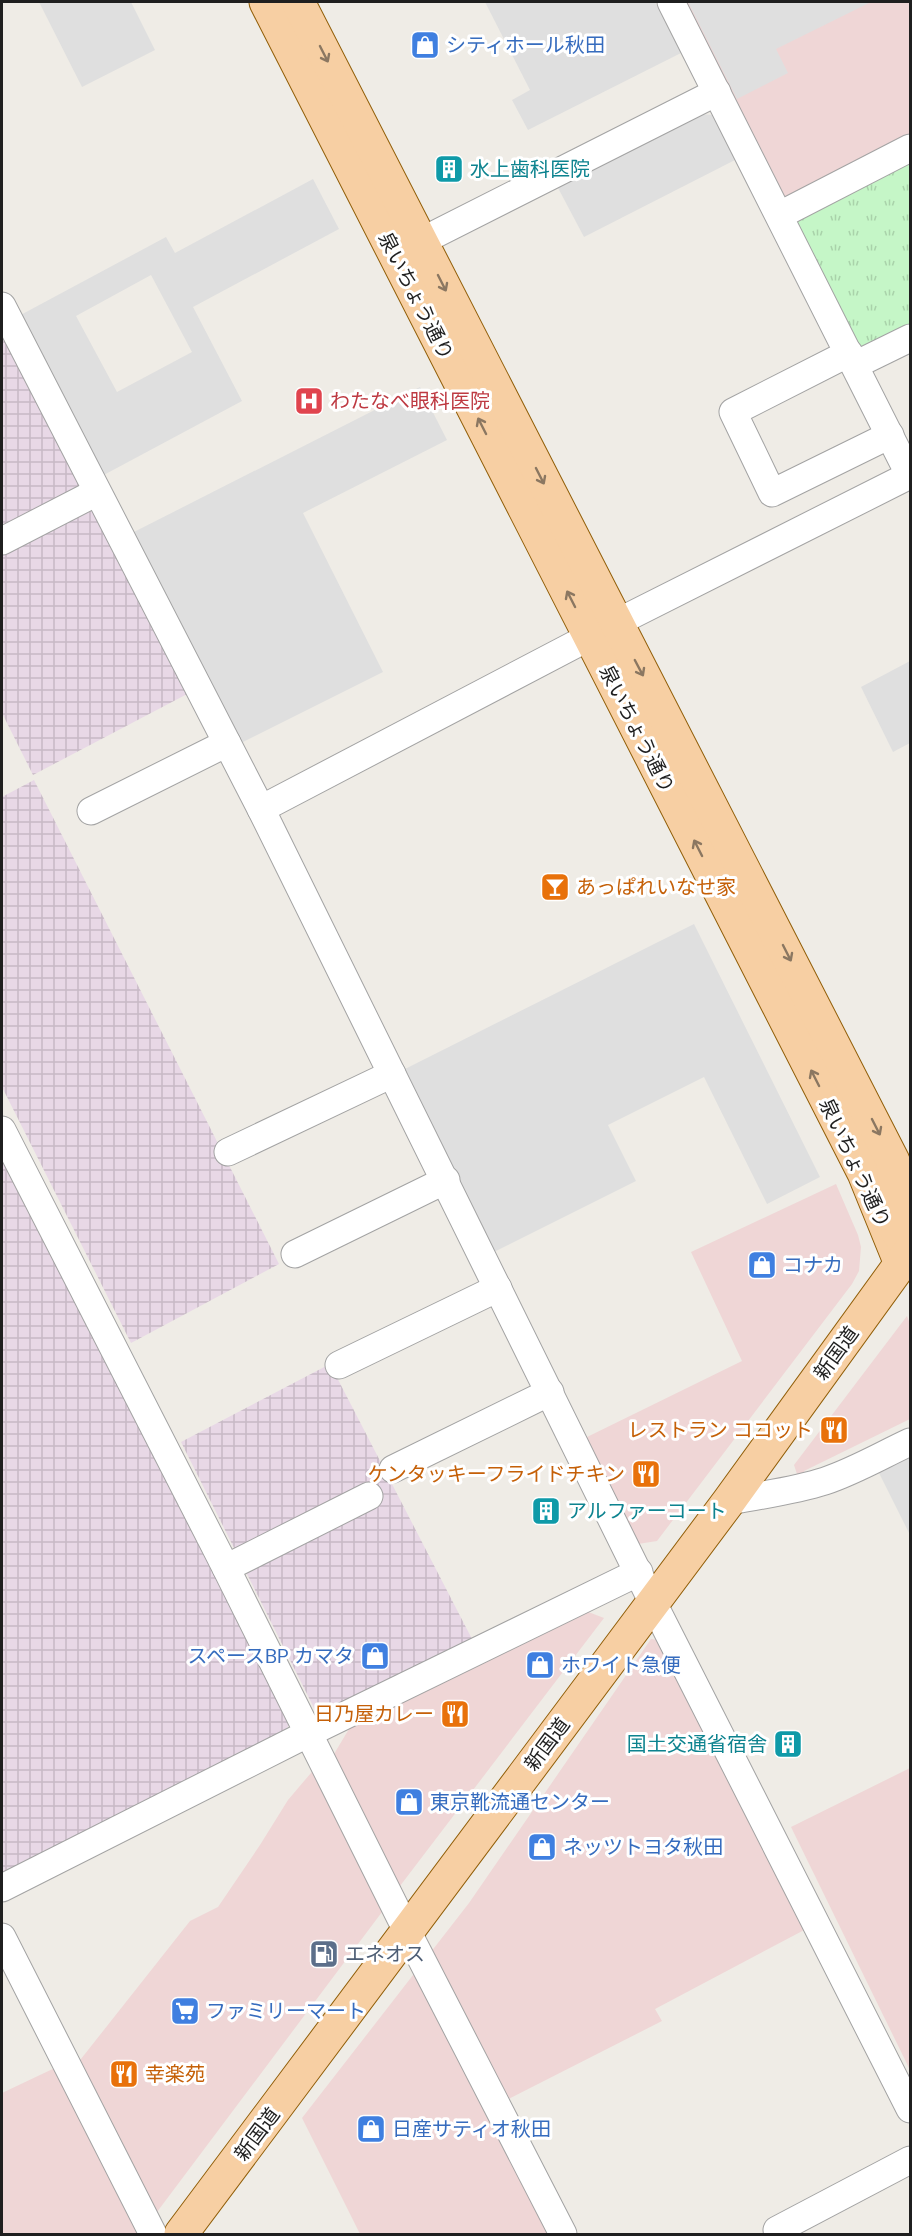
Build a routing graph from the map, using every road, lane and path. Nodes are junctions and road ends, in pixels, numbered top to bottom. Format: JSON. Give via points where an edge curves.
{"nodes":[{"id":1,"x":266,"y":2,"type":"edge"},
{"id":2,"x":298,"y":2,"type":"edge"},
{"id":3,"x":671,"y":2,"type":"edge"},
{"id":4,"x":717,"y":92,"type":"junction"},
{"id":5,"x":910,"y":148,"type":"edge"},
{"id":6,"x":780,"y":215,"type":"junction"},
{"id":7,"x":408,"y":248,"type":"junction"},
{"id":8,"x":2,"y":306,"type":"edge"},
{"id":9,"x":910,"y":338,"type":"edge"},
{"id":10,"x":852,"y":359,"type":"junction"},
{"id":11,"x":890,"y":435,"type":"junction"},
{"id":12,"x":910,"y":475,"type":"edge"},
{"id":13,"x":97,"y":492,"type":"junction"},
{"id":14,"x":2,"y":541,"type":"edge"},
{"id":15,"x":603,"y":630,"type":"junction"},
{"id":16,"x":227,"y":743,"type":"junction"},
{"id":17,"x":261,"y":809,"type":"junction"},
{"id":18,"x":91,"y":811,"type":"dead end"},
{"id":19,"x":392,"y":1074,"type":"junction"},
{"id":20,"x":2,"y":1130,"type":"edge"},
{"id":21,"x":228,"y":1152,"type":"dead end"},
{"id":22,"x":446,"y":1180,"type":"junction"},
{"id":23,"x":295,"y":1254,"type":"dead end"},
{"id":24,"x":907,"y":1267,"type":"edge"},
{"id":25,"x":498,"y":1288,"type":"junction"},
{"id":26,"x":339,"y":1365,"type":"dead end"},
{"id":27,"x":550,"y":1392,"type":"junction"},
{"id":28,"x":910,"y":1442,"type":"edge"},
{"id":29,"x":393,"y":1469,"type":"dead end"},
{"id":30,"x":369,"y":1496,"type":"dead end"},
{"id":31,"x":729,"y":1501,"type":"junction"},
{"id":32,"x":226,"y":1568,"type":"junction"},
{"id":33,"x":639,"y":1572,"type":"junction"},
{"id":34,"x":652,"y":1603,"type":"junction"},
{"id":35,"x":309,"y":1733,"type":"junction"},
{"id":36,"x":2,"y":1888,"type":"edge"},
{"id":37,"x":408,"y":1933,"type":"junction"},
{"id":38,"x":2,"y":1937,"type":"edge"},
{"id":39,"x":910,"y":2109,"type":"edge"},
{"id":40,"x":910,"y":2160,"type":"edge"},
{"id":41,"x":777,"y":2230,"type":"dead end"},
{"id":42,"x":153,"y":2235,"type":"edge"},
{"id":43,"x":181,"y":2235,"type":"edge"},
{"id":44,"x":563,"y":2235,"type":"edge"}],
"edges":[{"from":1,"to":7,"type":"main road","name":"泉いちょう通り"},
{"from":2,"to":7,"type":"main road","name":"泉いちょう通り","one_way":true},
{"from":3,"to":4,"type":"street"},
{"from":4,"to":6,"type":"street"},
{"from":4,"to":7,"type":"street"},
{"from":5,"to":6,"type":"street"},
{"from":6,"to":10,"type":"street"},
{"from":7,"to":15,"type":"main road","name":"泉いちょう通り"},
{"from":8,"to":13,"type":"street"},
{"from":9,"to":10,"type":"street"},
{"from":10,"to":11,"type":"street"},
{"from":10,"to":11,"type":"street","via":[[733,412],[772,493]]},
{"from":11,"to":12,"type":"street"},
{"from":12,"to":15,"type":"street"},
{"from":13,"to":14,"type":"street"},
{"from":13,"to":16,"type":"street"},
{"from":15,"to":17,"type":"street"},
{"from":15,"to":24,"type":"main road","name":"泉いちょう通り","via":[[761,901],[893,1161]]},
{"from":16,"to":17,"type":"street"},
{"from":16,"to":18,"type":"street"},
{"from":17,"to":19,"type":"street"},
{"from":19,"to":21,"type":"street"},
{"from":19,"to":22,"type":"street"},
{"from":20,"to":32,"type":"street"},
{"from":22,"to":23,"type":"street"},
{"from":22,"to":25,"type":"street"},
{"from":24,"to":31,"type":"main road","name":"新国道"},
{"from":25,"to":26,"type":"street"},
{"from":25,"to":27,"type":"street"},
{"from":27,"to":29,"type":"street"},
{"from":27,"to":33,"type":"street"},
{"from":28,"to":31,"type":"street","via":[[825,1481]]},
{"from":30,"to":32,"type":"street"},
{"from":31,"to":34,"type":"main road","name":"新国道"},
{"from":32,"to":35,"type":"street"},
{"from":33,"to":34,"type":"street"},
{"from":33,"to":35,"type":"street"},
{"from":34,"to":37,"type":"main road","name":"新国道"},
{"from":34,"to":39,"type":"street"},
{"from":35,"to":36,"type":"street"},
{"from":35,"to":37,"type":"street"},
{"from":37,"to":43,"type":"main road","name":"新国道"},
{"from":37,"to":44,"type":"street"},
{"from":38,"to":42,"type":"street"},
{"from":40,"to":41,"type":"street"}]}
